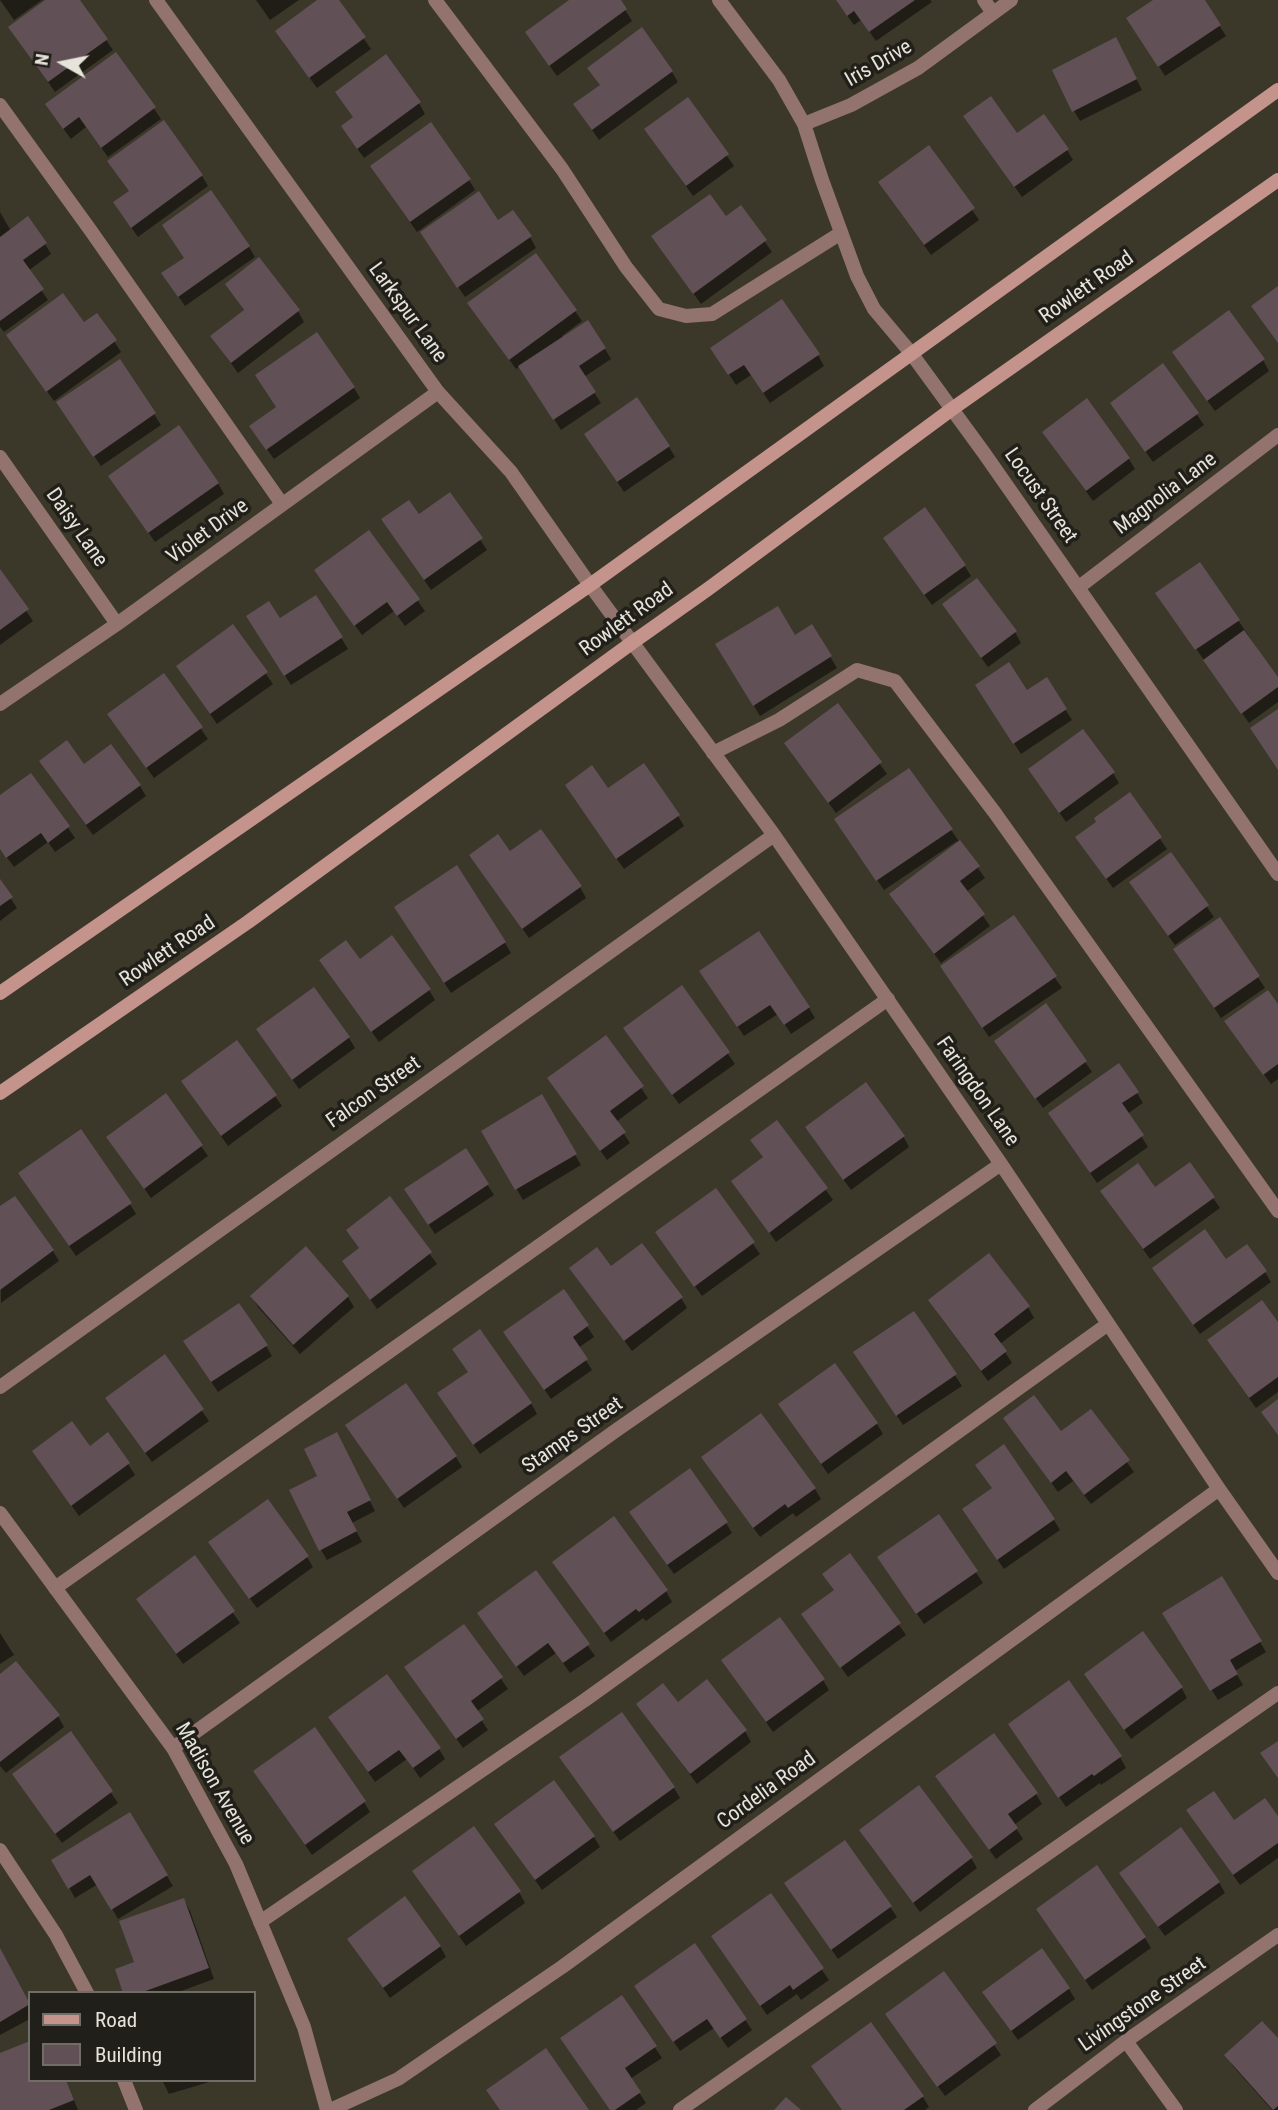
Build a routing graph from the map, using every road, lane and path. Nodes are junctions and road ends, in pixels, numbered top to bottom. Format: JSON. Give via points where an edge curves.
{"nodes":[{"id":1,"x":156,"y":0,"type":"edge"},
{"id":2,"x":435,"y":0,"type":"edge"},
{"id":3,"x":719,"y":0,"type":"edge"},
{"id":4,"x":984,"y":0,"type":"edge"},
{"id":5,"x":1011,"y":0,"type":"edge"},
{"id":6,"x":993,"y":13,"type":"junction"},
{"id":7,"x":1278,"y":90,"type":"edge"},
{"id":8,"x":0,"y":105,"type":"edge"},
{"id":9,"x":804,"y":124,"type":"junction"},
{"id":10,"x":1278,"y":180,"type":"edge"},
{"id":11,"x":841,"y":233,"type":"junction"},
{"id":12,"x":911,"y":353,"type":"junction"},
{"id":13,"x":438,"y":392,"type":"junction"},
{"id":14,"x":952,"y":409,"type":"junction"},
{"id":15,"x":1278,"y":435,"type":"edge"},
{"id":16,"x":0,"y":457,"type":"edge"},
{"id":17,"x":282,"y":504,"type":"junction"},
{"id":18,"x":590,"y":585,"type":"junction"},
{"id":19,"x":1079,"y":587,"type":"junction"},
{"id":20,"x":117,"y":624,"type":"junction"},
{"id":21,"x":633,"y":642,"type":"junction"},
{"id":22,"x":0,"y":704,"type":"edge"},
{"id":23,"x":713,"y":752,"type":"junction"},
{"id":24,"x":774,"y":835,"type":"junction"},
{"id":25,"x":1278,"y":874,"type":"edge"},
{"id":26,"x":0,"y":993,"type":"edge"},
{"id":27,"x":888,"y":999,"type":"junction"},
{"id":28,"x":0,"y":1093,"type":"edge"},
{"id":29,"x":1001,"y":1164,"type":"junction"},
{"id":30,"x":1278,"y":1211,"type":"edge"},
{"id":31,"x":1108,"y":1324,"type":"junction"},
{"id":32,"x":0,"y":1387,"type":"edge"},
{"id":33,"x":1219,"y":1489,"type":"junction"},
{"id":34,"x":0,"y":1513,"type":"edge"},
{"id":35,"x":1278,"y":1573,"type":"edge"},
{"id":36,"x":55,"y":1588,"type":"junction"},
{"id":37,"x":1278,"y":1693,"type":"edge"},
{"id":38,"x":173,"y":1748,"type":"junction"},
{"id":39,"x":0,"y":1850,"type":"edge"},
{"id":40,"x":260,"y":1922,"type":"junction"},
{"id":41,"x":1278,"y":1935,"type":"edge"},
{"id":42,"x":86,"y":1991,"type":"edge"},
{"id":43,"x":1126,"y":2041,"type":"junction"},
{"id":44,"x":125,"y":2082,"type":"edge"},
{"id":45,"x":136,"y":2110,"type":"edge"},
{"id":46,"x":328,"y":2110,"type":"edge"},
{"id":47,"x":680,"y":2110,"type":"edge"},
{"id":48,"x":1034,"y":2110,"type":"edge"},
{"id":49,"x":1175,"y":2110,"type":"edge"}],
"edges":[{"from":1,"to":13,"type":"street","name":"Larkspur Lane"},
{"from":2,"to":11,"type":"street","via":[[562,169],[659,309],[686,316],[712,314]]},
{"from":3,"to":9,"type":"street","via":[[779,80]]},
{"from":4,"to":6,"type":"street"},
{"from":5,"to":6,"type":"street","name":"Iris Drive"},
{"from":6,"to":9,"type":"street","name":"Iris Drive","via":[[918,68],[851,106]]},
{"from":7,"to":12,"type":"main road"},
{"from":8,"to":17,"type":"street"},
{"from":9,"to":11,"type":"street","name":"Locust Street"},
{"from":10,"to":14,"type":"main road","name":"Rowlett Road"},
{"from":11,"to":12,"type":"street","name":"Locust Street","via":[[874,309]]},
{"from":12,"to":14,"type":"street","name":"Locust Street"},
{"from":12,"to":18,"type":"main road"},
{"from":13,"to":17,"type":"street","name":"Violet Drive"},
{"from":13,"to":18,"type":"street","name":"Larkspur Lane","via":[[511,472]]},
{"from":14,"to":19,"type":"street","name":"Locust Street"},
{"from":14,"to":21,"type":"main road","name":"Rowlett Road"},
{"from":15,"to":19,"type":"street","name":"Magnolia Lane"},
{"from":16,"to":20,"type":"street","name":"Daisy Lane"},
{"from":17,"to":20,"type":"street","name":"Violet Drive"},
{"from":18,"to":21,"type":"street","name":"Larkspur Lane"},
{"from":18,"to":26,"type":"main road"},
{"from":19,"to":25,"type":"street","name":"Locust Street"},
{"from":20,"to":22,"type":"street","name":"Violet Drive"},
{"from":21,"to":23,"type":"street","name":"Faringdon Lane"},
{"from":21,"to":28,"type":"main road","name":"Rowlett Road","via":[[248,922]]},
{"from":23,"to":24,"type":"street","name":"Faringdon Lane"},
{"from":23,"to":30,"type":"street","via":[[779,720],[857,670],[895,681],[995,813]]},
{"from":24,"to":27,"type":"street","name":"Faringdon Lane"},
{"from":24,"to":32,"type":"street","name":"Falcon Street"},
{"from":27,"to":29,"type":"street","name":"Faringdon Lane"},
{"from":27,"to":36,"type":"street"},
{"from":29,"to":31,"type":"street","name":"Faringdon Lane"},
{"from":29,"to":38,"type":"street","name":"Stamps Street","via":[[618,1429]]},
{"from":31,"to":33,"type":"street","name":"Faringdon Lane"},
{"from":31,"to":40,"type":"street","via":[[585,1700]]},
{"from":33,"to":35,"type":"street","name":"Faringdon Lane"},
{"from":33,"to":46,"type":"street","name":"Cordelia Road","via":[[562,1967],[398,2079]]},
{"from":34,"to":36,"type":"street","name":"Madison Avenue"},
{"from":36,"to":38,"type":"street","name":"Madison Avenue"},
{"from":37,"to":47,"type":"street"},
{"from":38,"to":40,"type":"street","name":"Madison Avenue","via":[[236,1864]]},
{"from":39,"to":42,"type":"street"},
{"from":40,"to":46,"type":"street","name":"Madison Avenue","via":[[304,2027]]},
{"from":41,"to":43,"type":"street","name":"Livingstone Street"},
{"from":43,"to":48,"type":"street","name":"Livingstone Street"},
{"from":43,"to":49,"type":"street"},
{"from":44,"to":45,"type":"street"}]}
